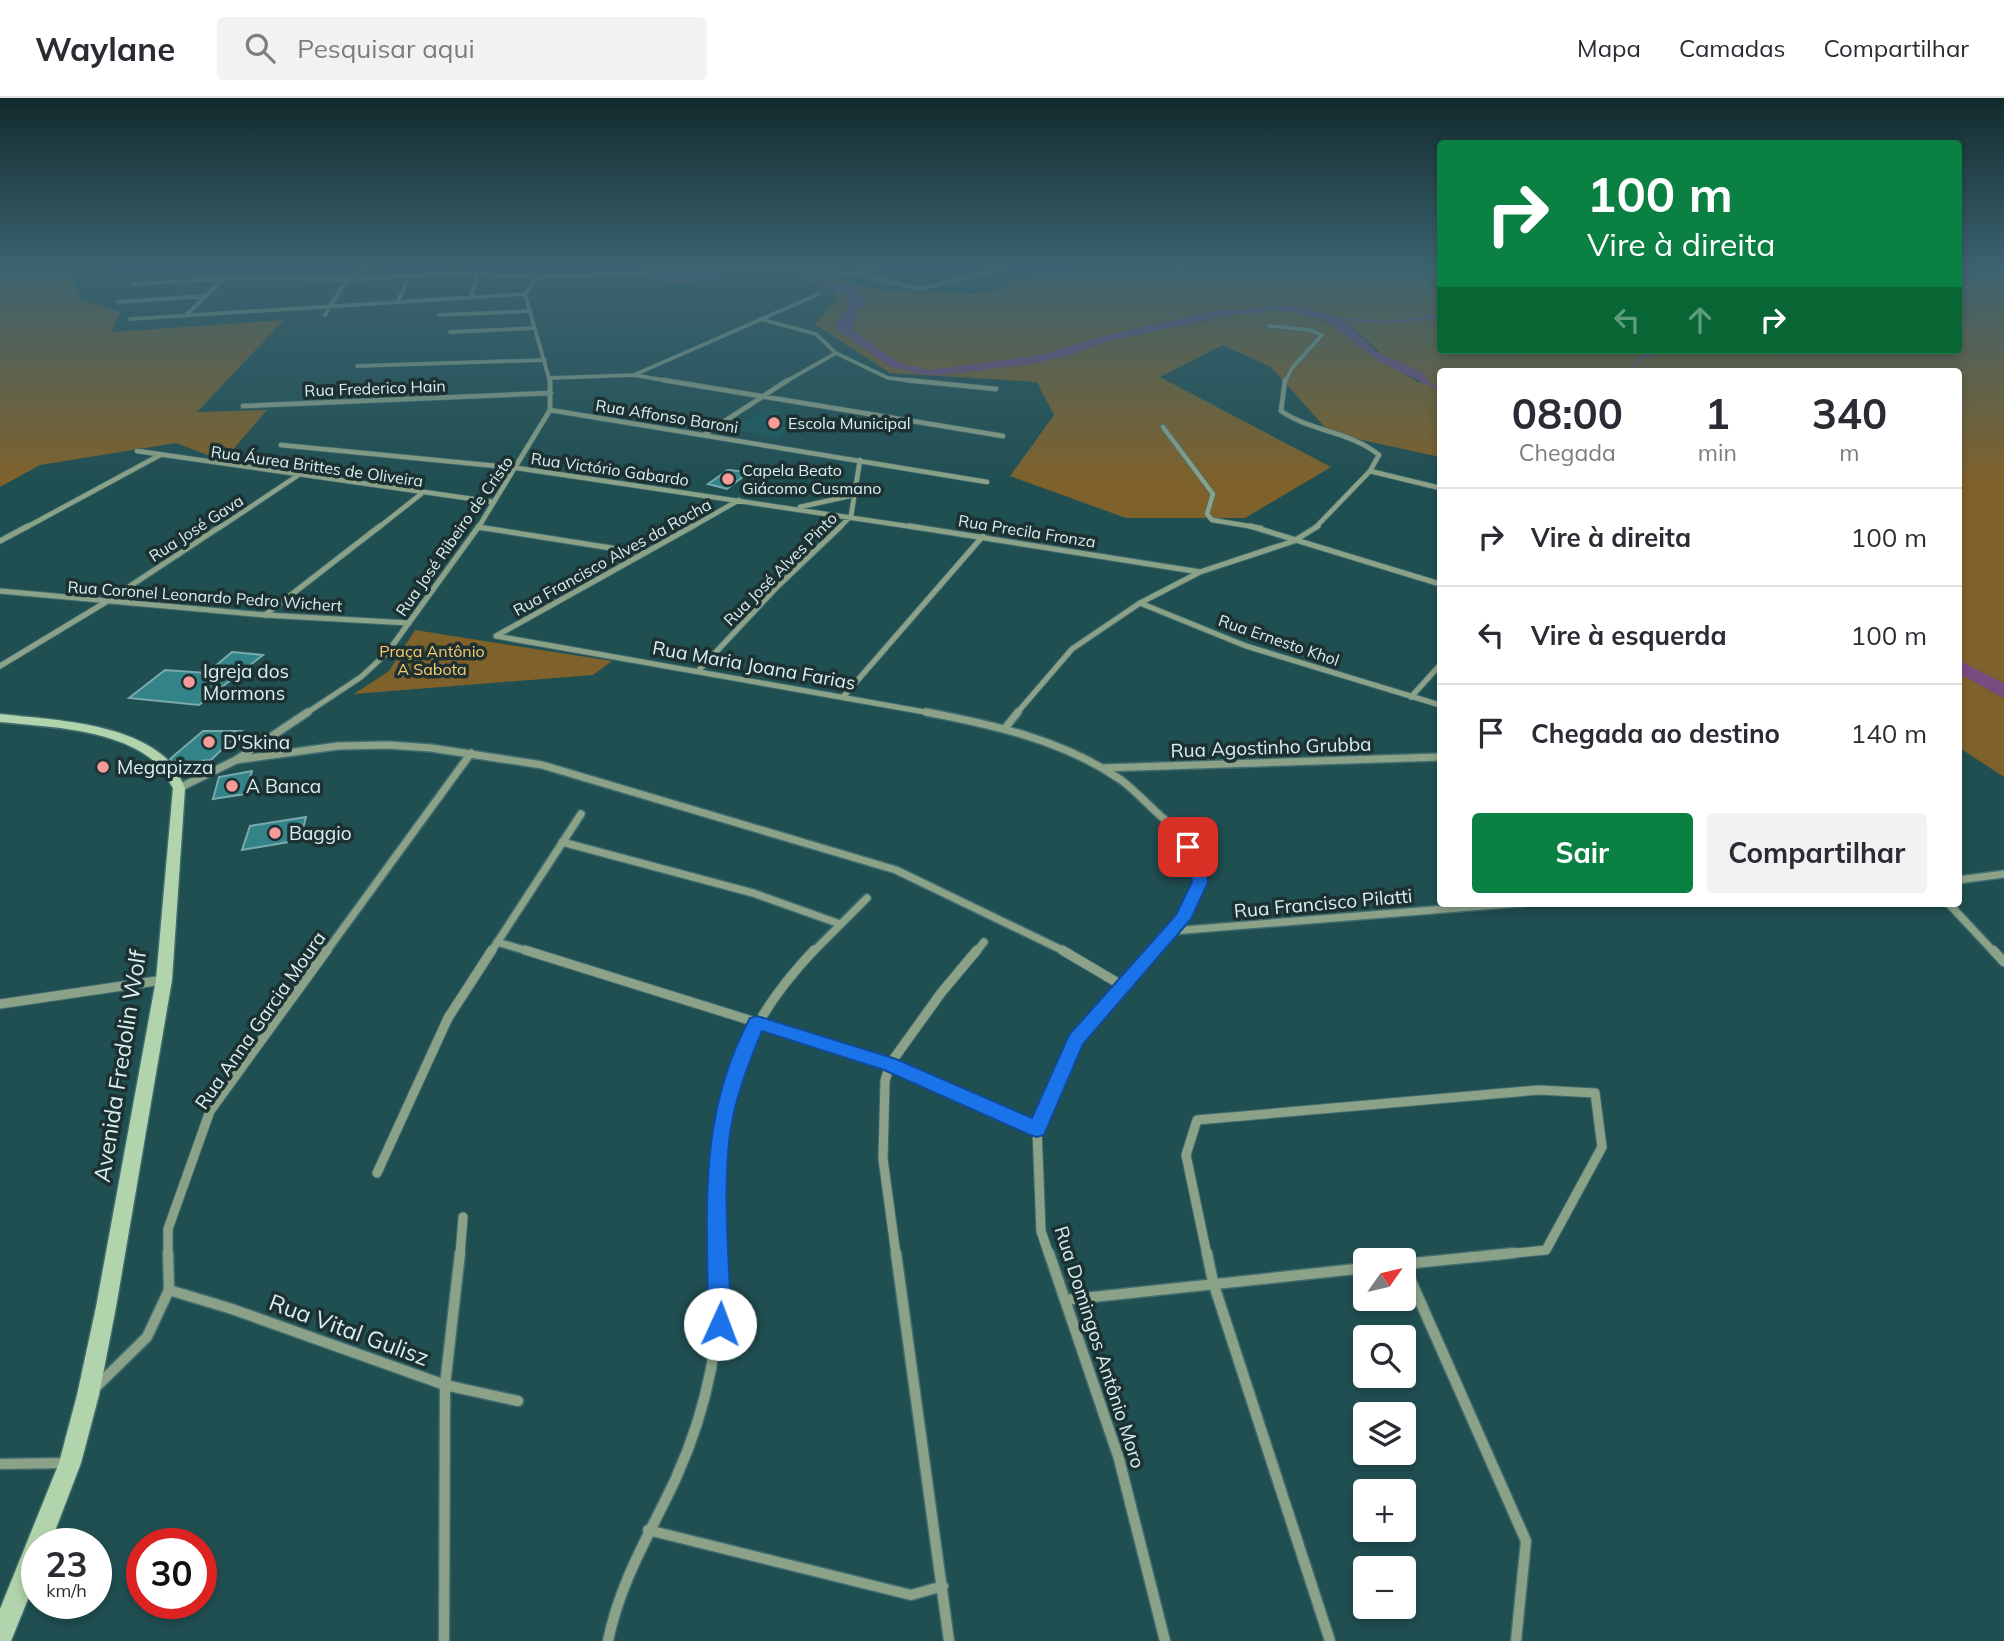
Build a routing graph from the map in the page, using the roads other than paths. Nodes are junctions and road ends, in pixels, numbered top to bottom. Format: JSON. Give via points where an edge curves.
{"nodes":[{"id":1,"x":538,"y":338,"type":"edge"},
{"id":2,"x":716,"y":338,"type":"edge"},
{"id":3,"x":820,"y":338,"type":"edge"},
{"id":4,"x":1319,"y":338,"type":"edge"},
{"id":5,"x":543,"y":352,"type":"junction"},
{"id":6,"x":836,"y":352,"type":"junction"},
{"id":7,"x":514,"y":359,"type":"junction"},
{"id":8,"x":545,"y":360,"type":"junction"},
{"id":9,"x":357,"y":366,"type":"dead end"},
{"id":10,"x":634,"y":374,"type":"junction"},
{"id":11,"x":550,"y":377,"type":"junction"},
{"id":12,"x":996,"y":389,"type":"dead end"},
{"id":13,"x":551,"y":393,"type":"junction"},
{"id":14,"x":763,"y":394,"type":"junction"},
{"id":15,"x":243,"y":406,"type":"dead end"},
{"id":16,"x":550,"y":410,"type":"junction"},
{"id":17,"x":1163,"y":427,"type":"dead end"},
{"id":18,"x":705,"y":434,"type":"junction"},
{"id":19,"x":1003,"y":436,"type":"dead end"},
{"id":20,"x":281,"y":445,"type":"dead end"},
{"id":21,"x":137,"y":452,"type":"dead end"},
{"id":22,"x":160,"y":455,"type":"junction"},
{"id":23,"x":860,"y":460,"type":"junction"},
{"id":24,"x":517,"y":468,"type":"junction"},
{"id":25,"x":1370,"y":471,"type":"junction"},
{"id":26,"x":298,"y":476,"type":"junction"},
{"id":27,"x":987,"y":482,"type":"dead end"},
{"id":28,"x":1437,"y":487,"type":"edge"},
{"id":29,"x":421,"y":494,"type":"junction"},
{"id":30,"x":854,"y":495,"type":"junction"},
{"id":31,"x":740,"y":499,"type":"junction"},
{"id":32,"x":495,"y":502,"type":"junction"},
{"id":33,"x":797,"y":508,"type":"junction"},
{"id":34,"x":851,"y":516,"type":"junction"},
{"id":35,"x":478,"y":527,"type":"junction"},
{"id":36,"x":983,"y":536,"type":"junction"},
{"id":37,"x":0,"y":541,"type":"edge"},
{"id":38,"x":1294,"y":541,"type":"junction"},
{"id":39,"x":644,"y":554,"type":"junction"},
{"id":40,"x":1200,"y":572,"type":"junction"},
{"id":41,"x":1437,"y":583,"type":"edge"},
{"id":42,"x":0,"y":591,"type":"edge"},
{"id":43,"x":106,"y":601,"type":"junction"},
{"id":44,"x":1140,"y":603,"type":"junction"},
{"id":45,"x":265,"y":615,"type":"junction"},
{"id":46,"x":409,"y":623,"type":"junction"},
{"id":47,"x":496,"y":636,"type":"joint"},
{"id":48,"x":0,"y":666,"type":"edge"},
{"id":49,"x":1437,"y":668,"type":"edge"},
{"id":50,"x":699,"y":670,"type":"junction"},
{"id":51,"x":844,"y":697,"type":"junction"},
{"id":52,"x":1411,"y":697,"type":"junction"},
{"id":53,"x":1437,"y":704,"type":"edge"},
{"id":54,"x":0,"y":718,"type":"edge"},
{"id":55,"x":1006,"y":727,"type":"junction"},
{"id":56,"x":471,"y":753,"type":"junction"},
{"id":57,"x":1437,"y":757,"type":"edge"},
{"id":58,"x":236,"y":760,"type":"junction"},
{"id":59,"x":1102,"y":768,"type":"junction"},
{"id":60,"x":179,"y":788,"type":"junction"},
{"id":61,"x":581,"y":814,"type":"dead end"},
{"id":62,"x":562,"y":842,"type":"junction"},
{"id":63,"x":2004,"y":874,"type":"edge"},
{"id":64,"x":1962,"y":879,"type":"edge"},
{"id":65,"x":867,"y":898,"type":"dead end"},
{"id":66,"x":1470,"y":907,"type":"edge"},
{"id":67,"x":1952,"y":907,"type":"edge"},
{"id":68,"x":840,"y":924,"type":"junction"},
{"id":69,"x":1171,"y":931,"type":"junction"},
{"id":70,"x":497,"y":942,"type":"junction"},
{"id":71,"x":984,"y":942,"type":"dead end"},
{"id":72,"x":2004,"y":962,"type":"edge"},
{"id":73,"x":164,"y":980,"type":"junction"},
{"id":74,"x":1123,"y":986,"type":"junction"},
{"id":75,"x":0,"y":1004,"type":"edge"},
{"id":76,"x":757,"y":1023,"type":"junction"},
{"id":77,"x":890,"y":1064,"type":"junction"},
{"id":78,"x":1037,"y":1129,"type":"junction"},
{"id":79,"x":377,"y":1173,"type":"dead end"},
{"id":80,"x":463,"y":1217,"type":"dead end"},
{"id":81,"x":1416,"y":1264,"type":"edge"},
{"id":82,"x":1353,"y":1269,"type":"edge"},
{"id":83,"x":1213,"y":1282,"type":"junction"},
{"id":84,"x":169,"y":1290,"type":"junction"},
{"id":85,"x":1416,"y":1292,"type":"edge"},
{"id":86,"x":1065,"y":1300,"type":"junction"},
{"id":87,"x":445,"y":1385,"type":"junction"},
{"id":88,"x":88,"y":1395,"type":"junction"},
{"id":89,"x":518,"y":1401,"type":"dead end"},
{"id":90,"x":70,"y":1463,"type":"junction"},
{"id":91,"x":0,"y":1464,"type":"edge"},
{"id":92,"x":44,"y":1528,"type":"edge"},
{"id":93,"x":648,"y":1530,"type":"junction"},
{"id":94,"x":21,"y":1586,"type":"edge"},
{"id":95,"x":943,"y":1586,"type":"junction"},
{"id":96,"x":0,"y":1639,"type":"edge"},
{"id":97,"x":444,"y":1641,"type":"edge"},
{"id":98,"x":608,"y":1641,"type":"edge"},
{"id":99,"x":949,"y":1641,"type":"edge"},
{"id":100,"x":1165,"y":1641,"type":"edge"},
{"id":101,"x":1330,"y":1641,"type":"edge"},
{"id":102,"x":1516,"y":1641,"type":"edge"}],
"edges":[{"from":1,"to":5,"type":"street","name":"Rua José Ribeiro de Cristo"},
{"from":2,"to":10,"type":"street"},
{"from":3,"to":6,"type":"street"},
{"from":4,"to":25,"type":"street","via":[[1286,376],[1280,391],[1281,411],[1314,430],[1371,446],[1379,455]]},
{"from":5,"to":7,"type":"street"},
{"from":5,"to":8,"type":"street","name":"Rua José Ribeiro de Cristo"},
{"from":6,"to":12,"type":"street","via":[[888,378]]},
{"from":6,"to":14,"type":"street"},
{"from":7,"to":8,"type":"street"},
{"from":7,"to":9,"type":"street"},
{"from":8,"to":11,"type":"street","name":"Rua José Ribeiro de Cristo"},
{"from":10,"to":11,"type":"street"},
{"from":10,"to":14,"type":"street"},
{"from":11,"to":13,"type":"street","name":"Rua José Ribeiro de Cristo"},
{"from":13,"to":15,"type":"street","name":"Rua Frederico Hain"},
{"from":13,"to":16,"type":"street","name":"Rua José Ribeiro de Cristo"},
{"from":14,"to":18,"type":"street"},
{"from":14,"to":19,"type":"street"},
{"from":16,"to":18,"type":"street","name":"Rua Affonso Baroni"},
{"from":16,"to":24,"type":"street","name":"Rua José Ribeiro de Cristo"},
{"from":17,"to":38,"type":"street","via":[[1213,494],[1207,514],[1212,520],[1264,528]]},
{"from":18,"to":23,"type":"street","name":"Rua Affonso Baroni"},
{"from":20,"to":24,"type":"street","name":"Rua Victório Gabardo"},
{"from":21,"to":22,"type":"street","name":"Rua Áurea Brittes de Oliveira"},
{"from":22,"to":26,"type":"street","name":"Rua Áurea Brittes de Oliveira"},
{"from":22,"to":37,"type":"street"},
{"from":23,"to":27,"type":"street","name":"Rua Affonso Baroni"},
{"from":23,"to":30,"type":"street"},
{"from":24,"to":31,"type":"street","name":"Rua Victório Gabardo"},
{"from":24,"to":32,"type":"street","name":"Rua José Ribeiro de Cristo"},
{"from":25,"to":28,"type":"street"},
{"from":25,"to":38,"type":"street","via":[[1321,524]]},
{"from":26,"to":29,"type":"street","name":"Rua Áurea Brittes de Oliveira"},
{"from":26,"to":43,"type":"street","name":"Rua José Gava"},
{"from":29,"to":32,"type":"street","name":"Rua Áurea Brittes de Oliveira"},
{"from":29,"to":45,"type":"street"},
{"from":30,"to":33,"type":"street"},
{"from":30,"to":34,"type":"street"},
{"from":31,"to":33,"type":"street","name":"Rua Victório Gabardo"},
{"from":31,"to":39,"type":"street","name":"Rua Francisco Alves da Rocha"},
{"from":32,"to":35,"type":"street","name":"Rua José Ribeiro de Cristo"},
{"from":33,"to":34,"type":"street","name":"Rua Victório Gabardo"},
{"from":34,"to":36,"type":"street","name":"Rua Precila Fronza"},
{"from":34,"to":50,"type":"street","name":"Rua José Alves Pinto"},
{"from":35,"to":39,"type":"street"},
{"from":35,"to":46,"type":"street","name":"Rua José Ribeiro de Cristo"},
{"from":36,"to":40,"type":"street","name":"Rua Precila Fronza"},
{"from":36,"to":51,"type":"street"},
{"from":38,"to":40,"type":"street"},
{"from":38,"to":41,"type":"street"},
{"from":39,"to":47,"type":"street","name":"Rua Francisco Alves da Rocha"},
{"from":40,"to":44,"type":"street"},
{"from":42,"to":43,"type":"street","name":"Rua Coronel Leonardo Pedro Wichert"},
{"from":43,"to":45,"type":"street","name":"Rua Coronel Leonardo Pedro Wichert"},
{"from":43,"to":48,"type":"street","name":"Rua José Gava"},
{"from":44,"to":52,"type":"street","name":"Rua Ernesto Khol","via":[[1246,646]]},
{"from":44,"to":55,"type":"street","via":[[1072,649]]},
{"from":45,"to":46,"type":"street","name":"Rua Coronel Leonardo Pedro Wichert"},
{"from":46,"to":58,"type":"street","name":"Rua José Ribeiro de Cristo","via":[[361,677]]},
{"from":47,"to":50,"type":"street","name":"Rua Maria Joana Farias"},
{"from":49,"to":52,"type":"street"},
{"from":50,"to":51,"type":"street","name":"Rua Maria Joana Farias"},
{"from":51,"to":55,"type":"street","name":"Rua Maria Joana Farias"},
{"from":52,"to":53,"type":"street","name":"Rua Ernesto Khol"},
{"from":54,"to":60,"type":"main road","via":[[78,728],[145,746],[175,775]]},
{"from":55,"to":59,"type":"street","name":"Rua Domingos Antônio Moro"},
{"from":56,"to":58,"type":"street","via":[[388,745],[338,746]]},
{"from":56,"to":74,"type":"street","via":[[542,765],[895,870],[1087,962]]},
{"from":56,"to":84,"type":"street","name":"Rua Anna Garcia Moura","via":[[211,1111],[168,1229]]},
{"from":57,"to":59,"type":"street","name":"Rua Agostinho Grubba"},
{"from":58,"to":60,"type":"street","name":"Rua José Ribeiro de Cristo"},
{"from":59,"to":69,"type":"street","name":"Rua Domingos Antônio Moro","via":[[1122,780],[1180,834],[1196,859],[1200,882]]},
{"from":60,"to":73,"type":"main road","name":"Avenida Fredolin Wolf"},
{"from":61,"to":62,"type":"street"},
{"from":62,"to":68,"type":"street","via":[[753,893]]},
{"from":62,"to":70,"type":"street"},
{"from":63,"to":64,"type":"street"},
{"from":65,"to":68,"type":"street"},
{"from":66,"to":69,"type":"street","name":"Rua Francisco Pilatti"},
{"from":67,"to":72,"type":"street"},
{"from":68,"to":76,"type":"street","via":[[800,962]]},
{"from":69,"to":74,"type":"street","name":"Rua Domingos Antônio Moro"},
{"from":70,"to":76,"type":"street"},
{"from":70,"to":79,"type":"street","via":[[448,1018]]},
{"from":71,"to":77,"type":"street"},
{"from":73,"to":75,"type":"street"},
{"from":73,"to":88,"type":"main road","name":"Avenida Fredolin Wolf"},
{"from":74,"to":78,"type":"street","name":"Rua Domingos Antônio Moro","via":[[1075,1040]]},
{"from":76,"to":77,"type":"street"},
{"from":76,"to":93,"type":"street","via":[[734,1075],[720,1133],[722,1305],[709,1384],[686,1455]]},
{"from":77,"to":78,"type":"street"},
{"from":77,"to":95,"type":"street","via":[[885,1081],[883,1158]]},
{"from":78,"to":86,"type":"street","name":"Rua Domingos Antônio Moro","via":[[1041,1231]]},
{"from":80,"to":87,"type":"street"},
{"from":81,"to":83,"type":"street","via":[[1546,1250],[1602,1147],[1595,1093],[1539,1090],[1196,1121],[1186,1155]]},
{"from":82,"to":83,"type":"street"},
{"from":83,"to":86,"type":"street"},
{"from":83,"to":101,"type":"street"},
{"from":84,"to":87,"type":"street","name":"Rua Vital Gulisz"},
{"from":84,"to":88,"type":"street","name":"Rua Anna Garcia Moura","via":[[147,1337]]},
{"from":85,"to":102,"type":"street","via":[[1526,1541]]},
{"from":86,"to":100,"type":"street","name":"Rua Domingos Antônio Moro","via":[[1119,1459]]},
{"from":87,"to":89,"type":"street","name":"Rua Vital Gulisz"},
{"from":87,"to":97,"type":"street"},
{"from":88,"to":90,"type":"main road","name":"Avenida Fredolin Wolf"},
{"from":90,"to":91,"type":"street"},
{"from":90,"to":92,"type":"main road","name":"Avenida Fredolin Wolf"},
{"from":93,"to":95,"type":"street","via":[[911,1595]]},
{"from":93,"to":98,"type":"street","via":[[612,1615]]},
{"from":94,"to":96,"type":"main road","name":"Avenida Fredolin Wolf"},
{"from":95,"to":99,"type":"street"}]}
